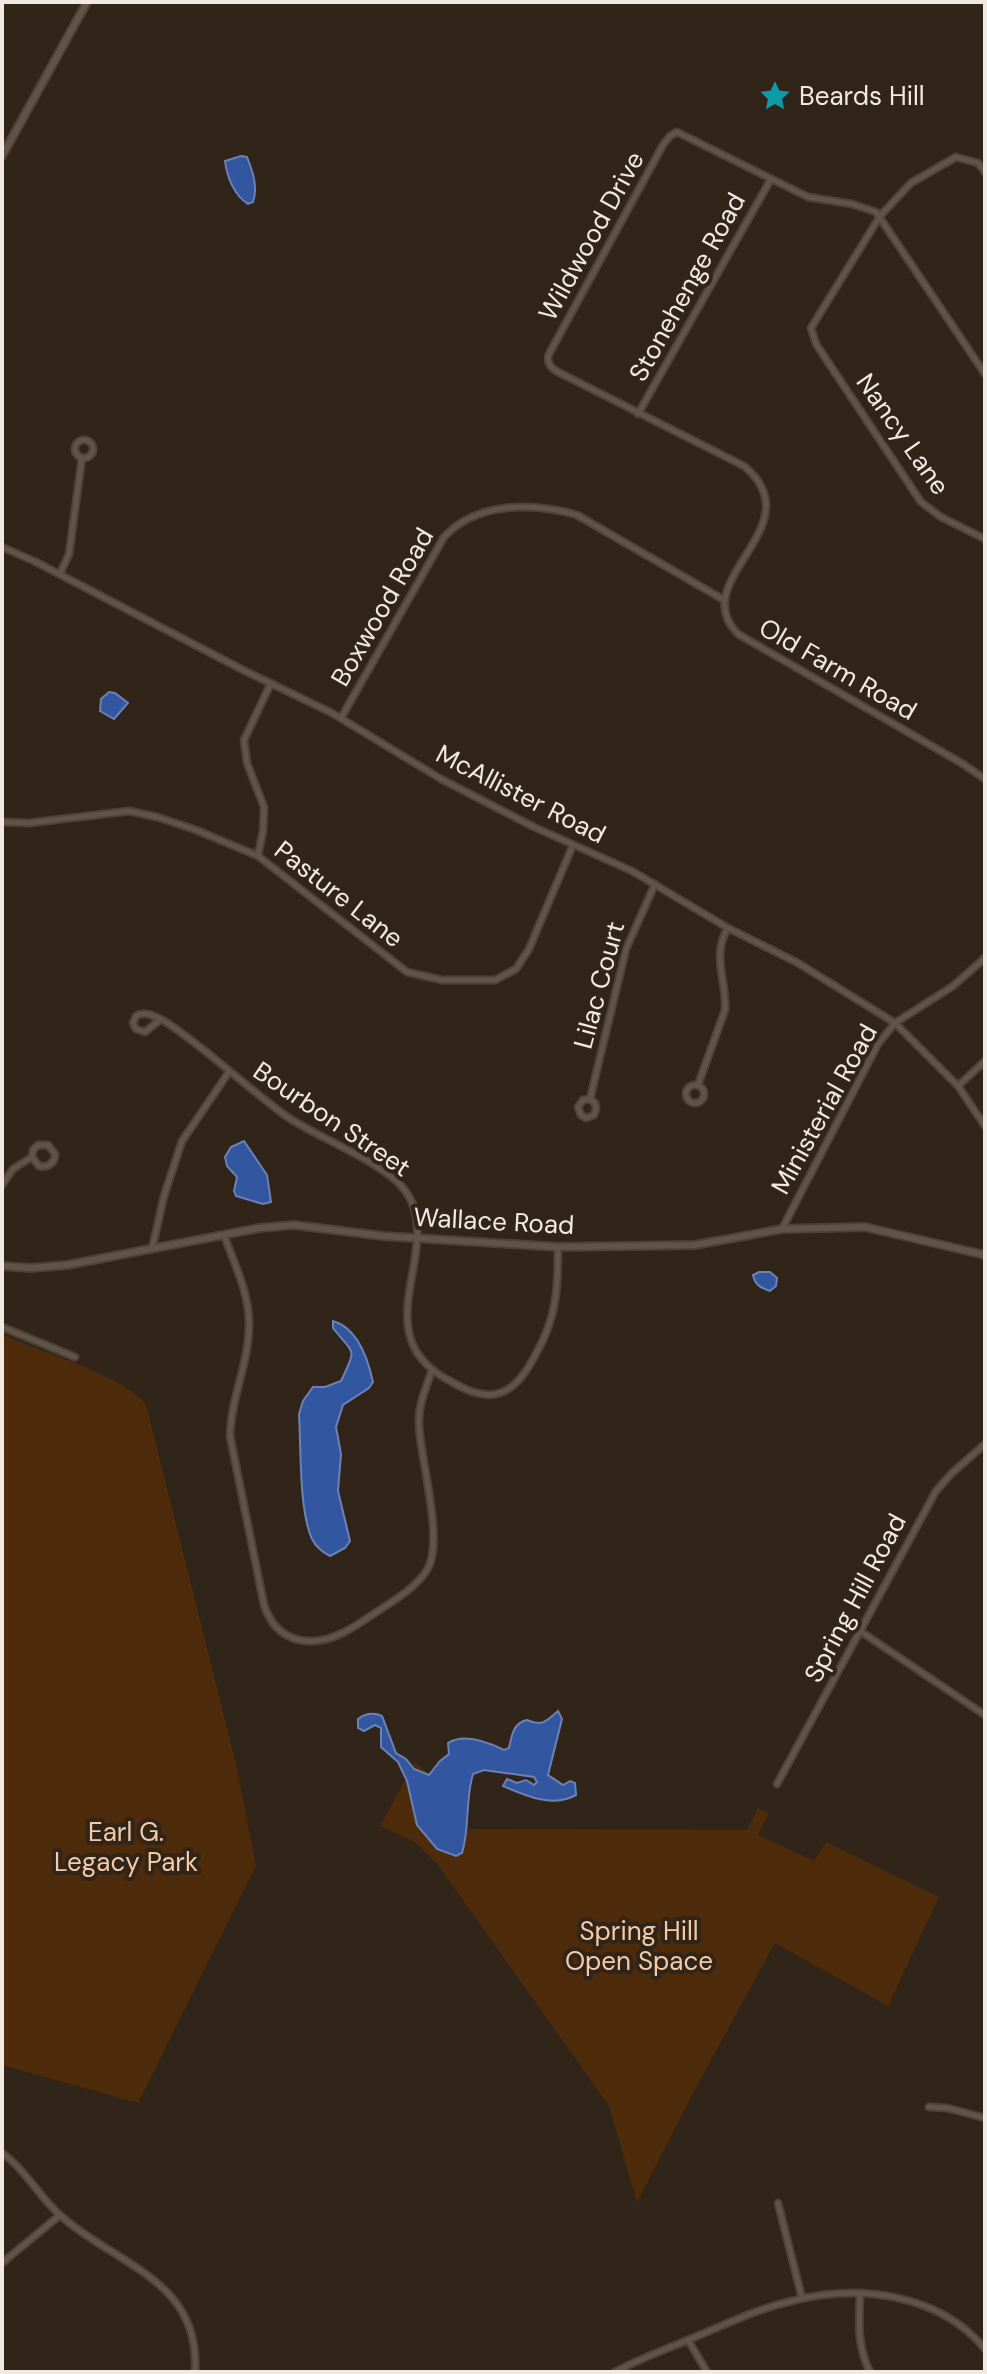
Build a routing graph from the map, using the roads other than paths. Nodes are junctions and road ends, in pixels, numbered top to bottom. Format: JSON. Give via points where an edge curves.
{"nodes":[{"id":1,"x":87,"y":2,"type":"edge"},
{"id":2,"x":2,"y":156,"type":"edge"},
{"id":3,"x":985,"y":172,"type":"edge"},
{"id":4,"x":771,"y":179,"type":"junction"},
{"id":5,"x":880,"y":216,"type":"junction"},
{"id":6,"x":985,"y":374,"type":"edge"},
{"id":7,"x":638,"y":414,"type":"junction"},
{"id":8,"x":82,"y":458,"type":"dead end"},
{"id":9,"x":985,"y":539,"type":"edge"},
{"id":10,"x":2,"y":547,"type":"edge"},
{"id":11,"x":60,"y":574,"type":"junction"},
{"id":12,"x":724,"y":601,"type":"junction"},
{"id":13,"x":271,"y":683,"type":"junction"},
{"id":14,"x":341,"y":718,"type":"junction"},
{"id":15,"x":985,"y":779,"type":"edge"},
{"id":16,"x":2,"y":822,"type":"edge"},
{"id":17,"x":573,"y":845,"type":"junction"},
{"id":18,"x":258,"y":856,"type":"junction"},
{"id":19,"x":655,"y":884,"type":"junction"},
{"id":20,"x":728,"y":928,"type":"junction"},
{"id":21,"x":985,"y":958,"type":"edge"},
{"id":22,"x":161,"y":1019,"type":"junction"},
{"id":23,"x":895,"y":1023,"type":"junction"},
{"id":24,"x":985,"y":1061,"type":"edge"},
{"id":25,"x":229,"y":1072,"type":"junction"},
{"id":26,"x":698,"y":1085,"type":"dead end"},
{"id":27,"x":958,"y":1086,"type":"junction"},
{"id":28,"x":590,"y":1099,"type":"dead end"},
{"id":29,"x":985,"y":1126,"type":"edge"},
{"id":30,"x":32,"y":1157,"type":"junction"},
{"id":31,"x":2,"y":1185,"type":"edge"},
{"id":32,"x":782,"y":1229,"type":"junction"},
{"id":33,"x":224,"y":1235,"type":"junction"},
{"id":34,"x":417,"y":1238,"type":"junction"},
{"id":35,"x":558,"y":1247,"type":"junction"},
{"id":36,"x":151,"y":1250,"type":"junction"},
{"id":37,"x":985,"y":1255,"type":"edge"},
{"id":38,"x":2,"y":1266,"type":"edge"},
{"id":39,"x":2,"y":1327,"type":"edge"},
{"id":40,"x":75,"y":1357,"type":"dead end"},
{"id":41,"x":432,"y":1370,"type":"junction"},
{"id":42,"x":985,"y":1444,"type":"edge"},
{"id":43,"x":860,"y":1631,"type":"junction"},
{"id":44,"x":985,"y":1715,"type":"edge"},
{"id":45,"x":777,"y":1784,"type":"dead end"},
{"id":46,"x":929,"y":2107,"type":"dead end"},
{"id":47,"x":985,"y":2118,"type":"edge"},
{"id":48,"x":2,"y":2153,"type":"edge"},
{"id":49,"x":778,"y":2203,"type":"dead end"},
{"id":50,"x":60,"y":2215,"type":"junction"},
{"id":51,"x":2,"y":2263,"type":"edge"},
{"id":52,"x":860,"y":2295,"type":"junction"},
{"id":53,"x":802,"y":2298,"type":"junction"},
{"id":54,"x":688,"y":2340,"type":"junction"},
{"id":55,"x":985,"y":2349,"type":"edge"},
{"id":56,"x":195,"y":2372,"type":"edge"},
{"id":57,"x":615,"y":2372,"type":"edge"},
{"id":58,"x":707,"y":2372,"type":"edge"},
{"id":59,"x":870,"y":2372,"type":"edge"}],
"edges":[{"from":1,"to":2,"type":"street"},
{"from":3,"to":5,"type":"street","via":[[978,163],[952,158],[916,179]]},
{"from":4,"to":5,"type":"street","via":[[808,197],[864,206]]},
{"from":4,"to":7,"type":"street","name":"Stonehenge Road"},
{"from":4,"to":7,"type":"street","name":"Wildwood Drive","via":[[684,134],[673,133],[663,145],[548,361],[554,370]]},
{"from":5,"to":6,"type":"street"},
{"from":5,"to":9,"type":"street","name":"Nancy Lane","via":[[811,328],[816,344],[921,502]]},
{"from":7,"to":12,"type":"street","via":[[744,466],[767,496],[765,517]]},
{"from":8,"to":11,"type":"street","via":[[69,554]]},
{"from":10,"to":11,"type":"street","name":"McAllister Road"},
{"from":11,"to":13,"type":"street","name":"McAllister Road"},
{"from":12,"to":14,"type":"street","name":"Boxwood Road","via":[[577,515],[554,510],[483,511],[444,537]]},
{"from":12,"to":15,"type":"street","name":"Old Farm Road","via":[[729,623],[744,639]]},
{"from":13,"to":14,"type":"street","name":"McAllister Road"},
{"from":13,"to":18,"type":"street","via":[[244,740],[264,807]]},
{"from":14,"to":17,"type":"street","name":"McAllister Road","via":[[441,779]]},
{"from":16,"to":18,"type":"street","name":"Pasture Lane","via":[[134,811]]},
{"from":17,"to":18,"type":"street","name":"Pasture Lane","via":[[524,960],[507,976],[483,981],[430,979],[407,972]]},
{"from":17,"to":19,"type":"street","name":"McAllister Road"},
{"from":19,"to":20,"type":"street","name":"McAllister Road"},
{"from":19,"to":28,"type":"street","name":"Lilac Court","via":[[626,949]]},
{"from":20,"to":23,"type":"street","name":"McAllister Road","via":[[798,963]]},
{"from":20,"to":26,"type":"street","via":[[719,952],[725,1010]]},
{"from":21,"to":23,"type":"street","name":"Ministerial Road"},
{"from":22,"to":22,"type":"street","via":[[143,1013],[133,1023],[145,1032]]},
{"from":22,"to":25,"type":"street","name":"Bourbon Street"},
{"from":23,"to":27,"type":"street","name":"McAllister Road"},
{"from":23,"to":32,"type":"street","name":"Ministerial Road","via":[[878,1044]]},
{"from":24,"to":27,"type":"street"},
{"from":25,"to":34,"type":"street","name":"Bourbon Street","via":[[288,1117],[403,1187],[417,1219]]},
{"from":25,"to":36,"type":"street","via":[[182,1141]]},
{"from":27,"to":29,"type":"street","name":"McAllister Road"},
{"from":30,"to":30,"type":"street","via":[[47,1167],[55,1154],[41,1144]]},
{"from":30,"to":31,"type":"street","via":[[13,1169]]},
{"from":32,"to":35,"type":"street","name":"Wallace Road","via":[[695,1245]]},
{"from":32,"to":37,"type":"street","name":"Wallace Road","via":[[877,1228]]},
{"from":33,"to":34,"type":"street","name":"Wallace Road","via":[[294,1225]]},
{"from":33,"to":36,"type":"street","name":"Wallace Road"},
{"from":33,"to":41,"type":"street","via":[[249,1325],[230,1436],[264,1605],[283,1634],[318,1641],[340,1634],[400,1596],[432,1561],[434,1537],[419,1424]]},
{"from":34,"to":35,"type":"street","name":"Wallace Road"},
{"from":34,"to":41,"type":"street","via":[[407,1321],[413,1344]]},
{"from":35,"to":41,"type":"street","via":[[552,1322],[519,1379],[488,1395]]},
{"from":36,"to":38,"type":"street","name":"Wallace Road","via":[[49,1267]]},
{"from":39,"to":40,"type":"street"},
{"from":42,"to":43,"type":"street","name":"Spring Hill Road","via":[[936,1491]]},
{"from":43,"to":44,"type":"street"},
{"from":43,"to":45,"type":"street","name":"Spring Hill Road"},
{"from":46,"to":47,"type":"street"},
{"from":48,"to":50,"type":"street"},
{"from":49,"to":53,"type":"street"},
{"from":50,"to":51,"type":"street"},
{"from":50,"to":56,"type":"street","via":[[168,2291],[190,2329]]},
{"from":52,"to":53,"type":"street"},
{"from":52,"to":55,"type":"street","via":[[925,2305],[956,2322]]},
{"from":52,"to":59,"type":"street","via":[[858,2336]]},
{"from":53,"to":54,"type":"street"},
{"from":54,"to":57,"type":"street"},
{"from":54,"to":58,"type":"street"}]}
